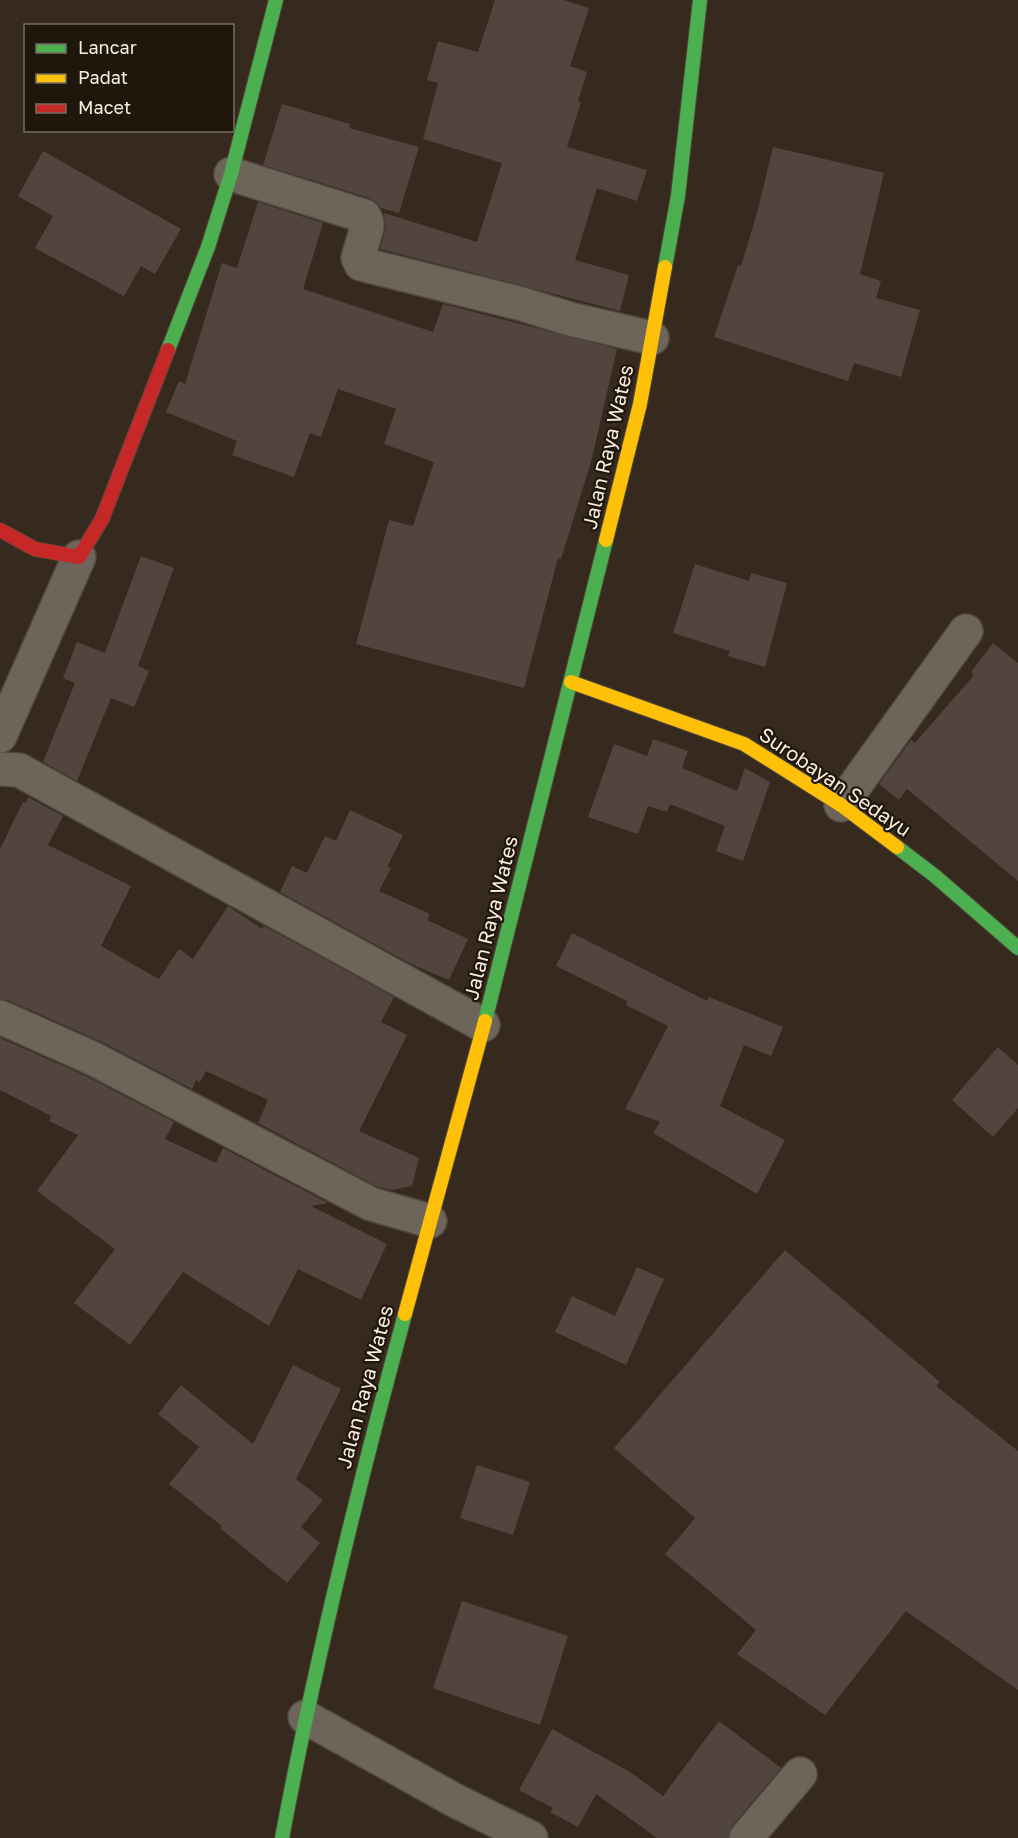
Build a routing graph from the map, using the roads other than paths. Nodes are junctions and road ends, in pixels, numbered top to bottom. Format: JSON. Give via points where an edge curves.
{"nodes":[{"id":1,"x":276,"y":0,"type":"edge"},
{"id":2,"x":699,"y":0,"type":"edge"},
{"id":3,"x":231,"y":174,"type":"junction"},
{"id":4,"x":652,"y":338,"type":"junction"},
{"id":5,"x":0,"y":530,"type":"edge"},
{"id":6,"x":79,"y":557,"type":"junction"},
{"id":7,"x":966,"y":631,"type":"dead end"},
{"id":8,"x":571,"y":682,"type":"junction"},
{"id":9,"x":0,"y":736,"type":"edge"},
{"id":10,"x":0,"y":769,"type":"edge"},
{"id":11,"x":841,"y":805,"type":"junction"},
{"id":12,"x":1018,"y":948,"type":"edge"},
{"id":13,"x":0,"y":1017,"type":"edge"},
{"id":14,"x":483,"y":1025,"type":"junction"},
{"id":15,"x":430,"y":1221,"type":"junction"},
{"id":16,"x":305,"y":1717,"type":"junction"},
{"id":17,"x":800,"y":1774,"type":"dead end"},
{"id":18,"x":282,"y":1836,"type":"edge"},
{"id":19,"x":531,"y":1838,"type":"edge"},
{"id":20,"x":746,"y":1838,"type":"edge"}],
"edges":[{"from":1,"to":3,"type":"main road"},
{"from":2,"to":4,"type":"main road","name":"Jalan Raya Wates","via":[[678,196]]},
{"from":3,"to":4,"type":"street","via":[[364,216],[367,227],[358,258],[361,264]]},
{"from":3,"to":6,"type":"main road","via":[[208,247],[102,519]]},
{"from":4,"to":8,"type":"main road","name":"Jalan Raya Wates","via":[[640,404]]},
{"from":5,"to":6,"type":"main road","via":[[35,549]]},
{"from":6,"to":9,"type":"street"},
{"from":7,"to":11,"type":"street"},
{"from":8,"to":11,"type":"main road","name":"Surobayan Sedayu","via":[[744,744]]},
{"from":8,"to":14,"type":"main road","name":"Jalan Raya Wates"},
{"from":10,"to":14,"type":"street","via":[[19,770]]},
{"from":11,"to":12,"type":"main road","name":"Surobayan Sedayu","via":[[935,876]]},
{"from":13,"to":15,"type":"street","via":[[94,1059],[371,1204]]},
{"from":14,"to":15,"type":"main road","name":"Jalan Raya Wates"},
{"from":15,"to":16,"type":"main road","name":"Jalan Raya Wates","via":[[378,1412]]},
{"from":16,"to":18,"type":"main road","name":"Jalan Raya Wates"},
{"from":16,"to":19,"type":"street","via":[[456,1802]]},
{"from":17,"to":20,"type":"street"}]}
